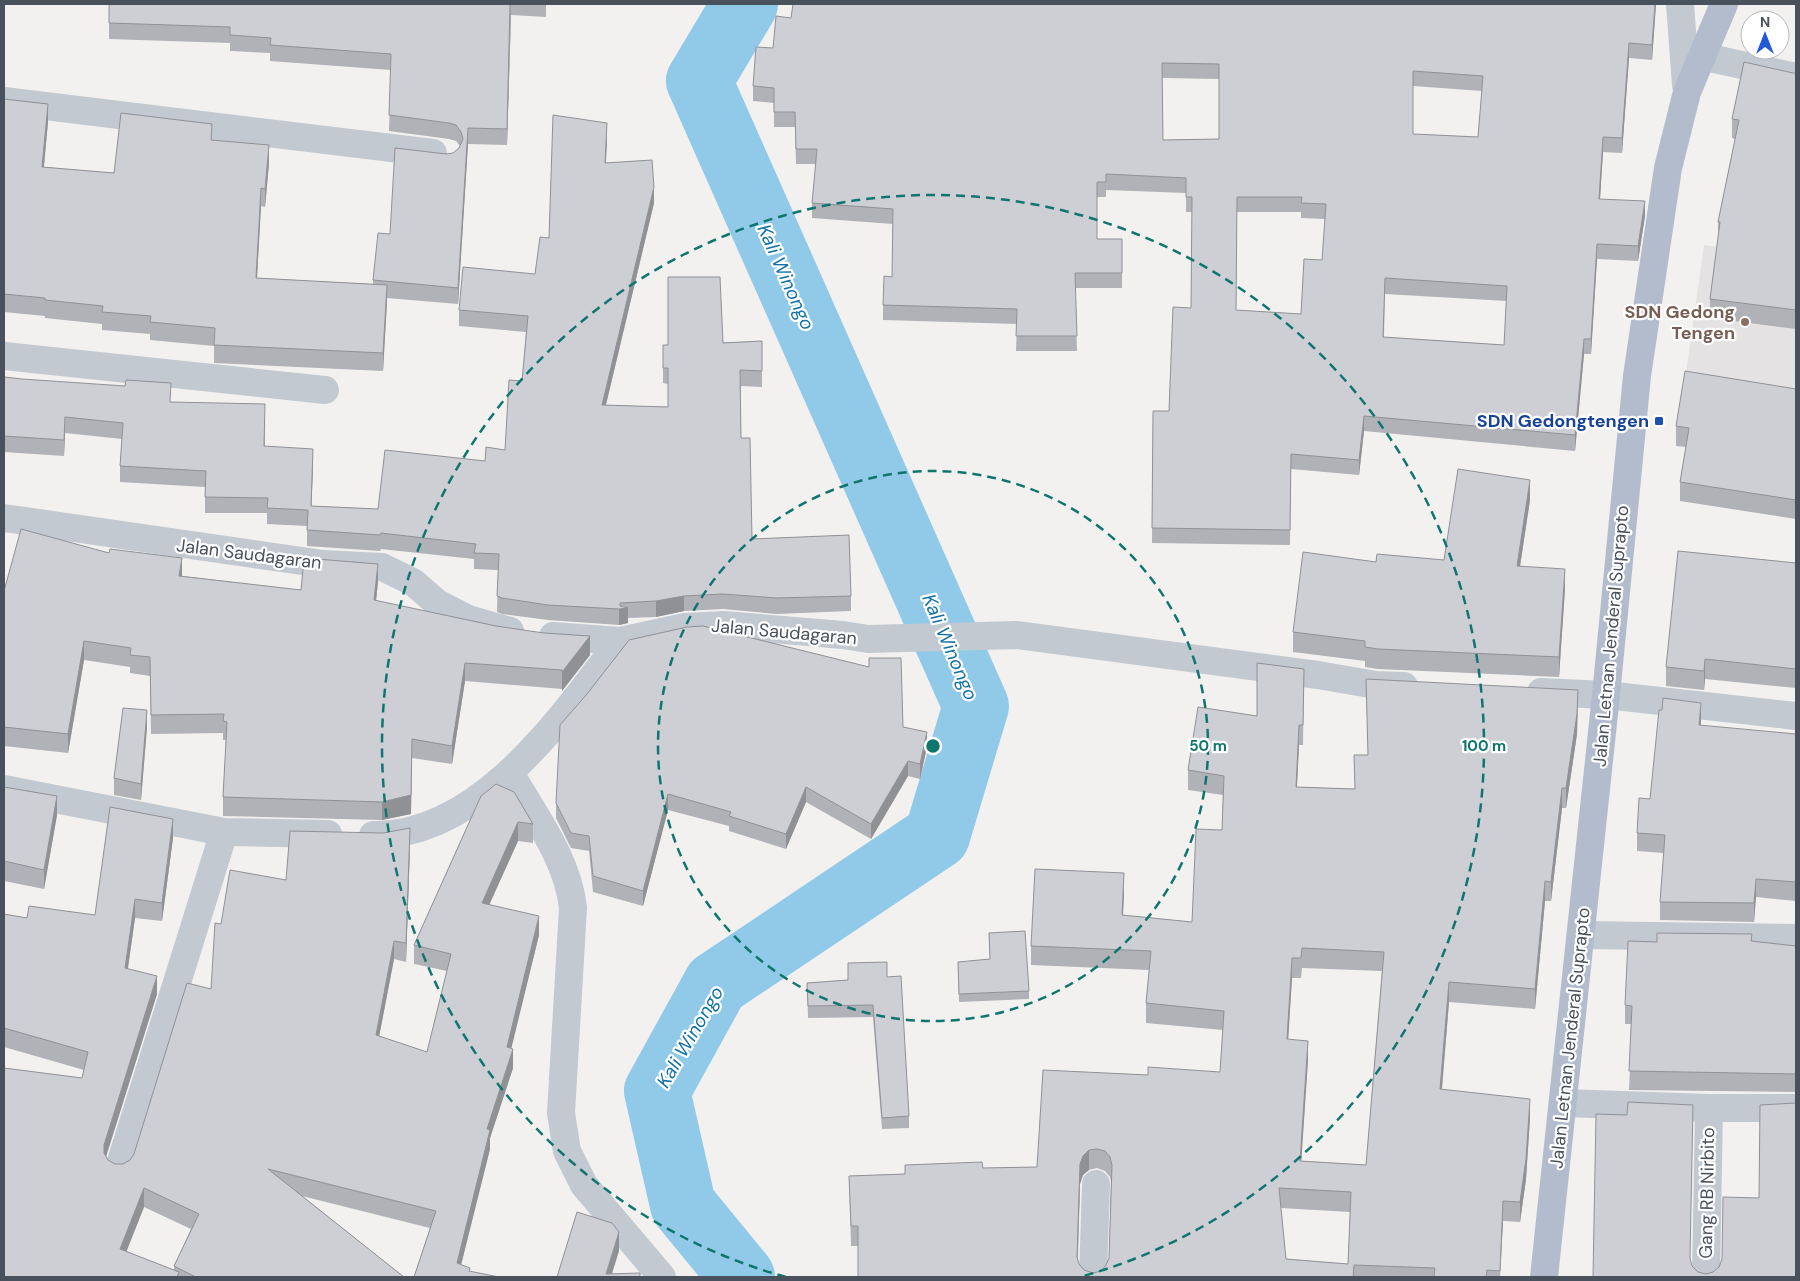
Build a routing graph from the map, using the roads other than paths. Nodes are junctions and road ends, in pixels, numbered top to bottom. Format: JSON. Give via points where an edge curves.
{"nodes":[{"id":1,"x":1680,"y":4,"type":"edge"},
{"id":2,"x":1724,"y":4,"type":"edge"},
{"id":3,"x":1701,"y":56,"type":"junction"},
{"id":4,"x":1796,"y":77,"type":"edge"},
{"id":5,"x":1687,"y":92,"type":"junction"},
{"id":6,"x":4,"y":101,"type":"edge"},
{"id":7,"x":447,"y":154,"type":"edge"},
{"id":8,"x":4,"y":356,"type":"edge"},
{"id":9,"x":325,"y":390,"type":"dead end"},
{"id":10,"x":4,"y":518,"type":"edge"},
{"id":11,"x":620,"y":641,"type":"junction"},
{"id":12,"x":1426,"y":687,"type":"edge"},
{"id":13,"x":1512,"y":690,"type":"edge"},
{"id":14,"x":1606,"y":695,"type":"junction"},
{"id":15,"x":1796,"y":716,"type":"edge"},
{"id":16,"x":510,"y":773,"type":"junction"},
{"id":17,"x":4,"y":789,"type":"edge"},
{"id":18,"x":224,"y":832,"type":"junction"},
{"id":19,"x":1582,"y":936,"type":"junction"},
{"id":20,"x":1796,"y":938,"type":"edge"},
{"id":21,"x":1564,"y":1103,"type":"junction"},
{"id":22,"x":1708,"y":1108,"type":"junction"},
{"id":23,"x":1796,"y":1108,"type":"edge"},
{"id":24,"x":119,"y":1168,"type":"edge"},
{"id":25,"x":1096,"y":1184,"type":"dead end"},
{"id":26,"x":662,"y":1277,"type":"edge"},
{"id":27,"x":1093,"y":1277,"type":"edge"},
{"id":28,"x":1544,"y":1277,"type":"edge"},
{"id":29,"x":1706,"y":1277,"type":"edge"}],
"edges":[{"from":1,"to":5,"type":"street"},
{"from":2,"to":3,"type":"main road","name":"Jalan Letnan Jenderal Suprapto"},
{"from":3,"to":4,"type":"street"},
{"from":3,"to":5,"type":"main road","name":"Jalan Letnan Jenderal Suprapto"},
{"from":5,"to":14,"type":"main road","name":"Jalan Letnan Jenderal Suprapto","via":[[1668,168],[1637,376]]},
{"from":6,"to":7,"type":"street"},
{"from":8,"to":9,"type":"street"},
{"from":10,"to":11,"type":"street","name":"Jalan Saudagaran","via":[[323,564],[382,567],[413,582],[437,603],[468,619],[498,629]]},
{"from":11,"to":12,"type":"street","name":"Jalan Saudagaran","via":[[685,627],[724,625],[868,639],[1016,635],[1309,673],[1376,685]]},
{"from":11,"to":16,"type":"street","via":[[575,700]]},
{"from":13,"to":14,"type":"street"},
{"from":14,"to":15,"type":"street"},
{"from":14,"to":19,"type":"main road","name":"Jalan Letnan Jenderal Suprapto"},
{"from":16,"to":18,"type":"street","via":[[450,818],[383,836]]},
{"from":16,"to":26,"type":"street","via":[[560,859],[572,896],[561,1113],[567,1151],[584,1185]]},
{"from":17,"to":18,"type":"street"},
{"from":18,"to":24,"type":"street"},
{"from":19,"to":20,"type":"street"},
{"from":19,"to":21,"type":"main road","name":"Jalan Letnan Jenderal Suprapto"},
{"from":21,"to":22,"type":"street"},
{"from":21,"to":28,"type":"main road","name":"Jalan Letnan Jenderal Suprapto"},
{"from":22,"to":23,"type":"street"},
{"from":22,"to":29,"type":"street","name":"Gang RB Nirbito"},
{"from":25,"to":27,"type":"street"}]}
